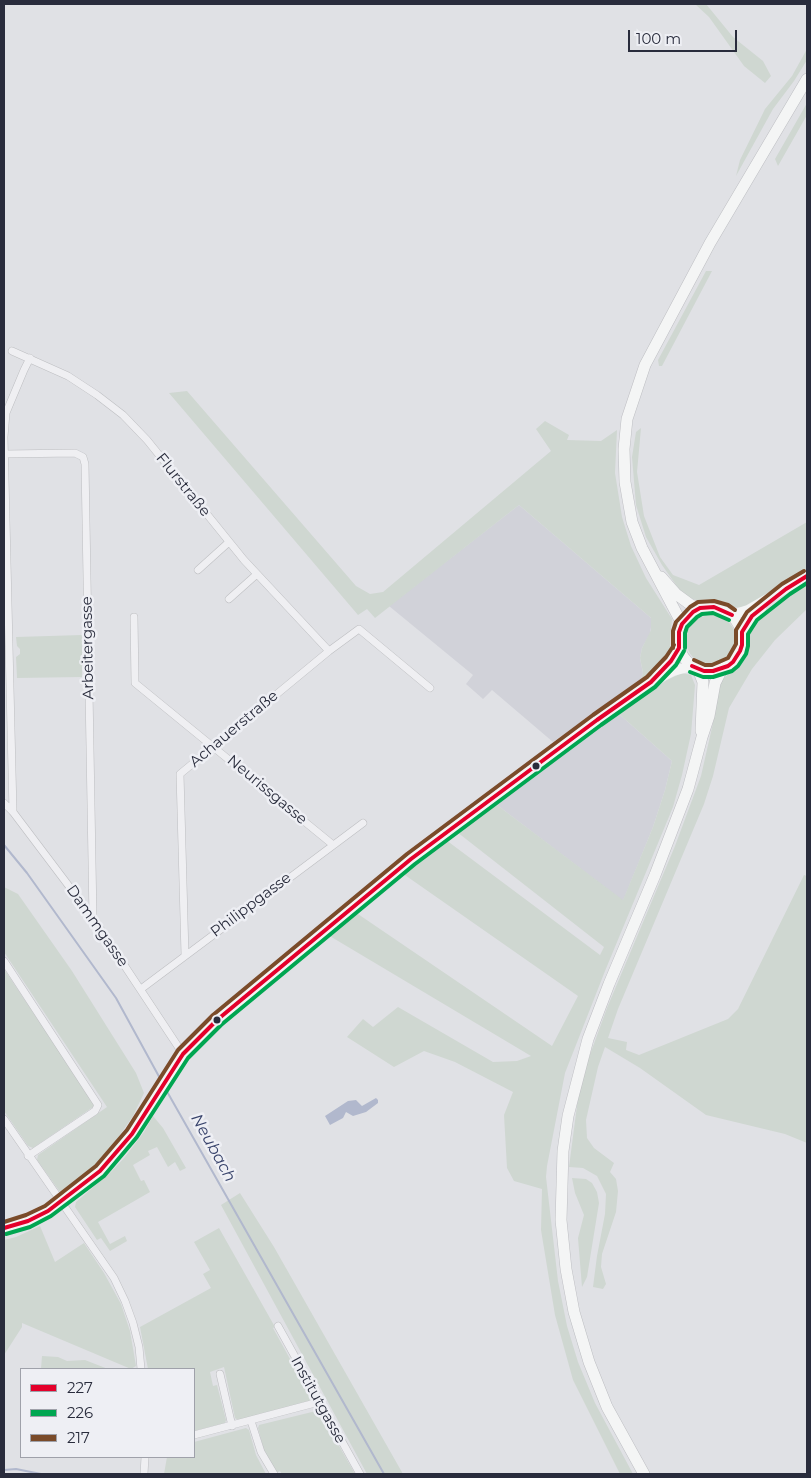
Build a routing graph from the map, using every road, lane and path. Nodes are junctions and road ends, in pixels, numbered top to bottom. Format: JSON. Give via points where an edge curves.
{"nodes":[{"id":1,"x":807,"y":79,"type":"edge"},
{"id":2,"x":12,"y":351,"type":"dead end"},
{"id":3,"x":30,"y":358,"type":"junction"},
{"id":4,"x":5,"y":454,"type":"edge"},
{"id":5,"x":229,"y":542,"type":"junction"},
{"id":6,"x":198,"y":570,"type":"dead end"},
{"id":7,"x":654,"y":570,"type":"junction"},
{"id":8,"x":257,"y":574,"type":"junction"},
{"id":9,"x":807,"y":576,"type":"edge"},
{"id":10,"x":786,"y":589,"type":"junction"},
{"id":11,"x":229,"y":599,"type":"dead end"},
{"id":12,"x":700,"y":608,"type":"junction"},
{"id":13,"x":732,"y":615,"type":"junction"},
{"id":14,"x":134,"y":617,"type":"dead end"},
{"id":15,"x":682,"y":624,"type":"junction"},
{"id":16,"x":742,"y":632,"type":"junction"},
{"id":17,"x":679,"y":648,"type":"junction"},
{"id":18,"x":328,"y":651,"type":"junction"},
{"id":19,"x":695,"y":667,"type":"junction"},
{"id":20,"x":722,"y":669,"type":"junction"},
{"id":21,"x":651,"y":682,"type":"junction"},
{"id":22,"x":430,"y":688,"type":"dead end"},
{"id":23,"x":702,"y":737,"type":"junction"},
{"id":24,"x":213,"y":745,"type":"junction"},
{"id":25,"x":4,"y":803,"type":"edge"},
{"id":26,"x":13,"y":812,"type":"junction"},
{"id":27,"x":363,"y":823,"type":"dead end"},
{"id":28,"x":332,"y":844,"type":"junction"},
{"id":29,"x":93,"y":918,"type":"junction"},
{"id":30,"x":185,"y":955,"type":"junction"},
{"id":31,"x":4,"y":961,"type":"edge"},
{"id":32,"x":141,"y":989,"type":"junction"},
{"id":33,"x":183,"y":1054,"type":"junction"},
{"id":34,"x":4,"y":1120,"type":"edge"},
{"id":35,"x":28,"y":1156,"type":"junction"},
{"id":36,"x":61,"y":1202,"type":"junction"},
{"id":37,"x":4,"y":1228,"type":"edge"},
{"id":38,"x":278,"y":1326,"type":"dead end"},
{"id":39,"x":141,"y":1368,"type":"edge"},
{"id":40,"x":220,"y":1374,"type":"dead end"},
{"id":41,"x":320,"y":1402,"type":"junction"},
{"id":42,"x":251,"y":1421,"type":"junction"},
{"id":43,"x":232,"y":1426,"type":"junction"},
{"id":44,"x":195,"y":1435,"type":"edge"},
{"id":45,"x":145,"y":1458,"type":"edge"},
{"id":46,"x":144,"y":1474,"type":"edge"},
{"id":47,"x":274,"y":1474,"type":"edge"},
{"id":48,"x":360,"y":1474,"type":"edge"},
{"id":49,"x":644,"y":1474,"type":"edge"}],
"edges":[{"from":1,"to":7,"type":"main road","via":[[710,243],[645,365],[627,419],[625,482],[632,522]]},
{"from":2,"to":3,"type":"street","name":"Flurstraße"},
{"from":3,"to":4,"type":"street","via":[[6,413]]},
{"from":3,"to":5,"type":"street","name":"Flurstraße","via":[[68,376],[123,415]]},
{"from":4,"to":26,"type":"street"},
{"from":4,"to":29,"type":"street","name":"Arbeitergasse","via":[[75,452],[83,457],[85,464]]},
{"from":5,"to":6,"type":"street"},
{"from":5,"to":8,"type":"street","name":"Flurstraße"},
{"from":7,"to":12,"type":"main road","via":[[676,594]]},
{"from":7,"to":15,"type":"main road"},
{"from":8,"to":11,"type":"street"},
{"from":8,"to":18,"type":"street","name":"Flurstraße"},
{"from":9,"to":10,"type":"street"},
{"from":10,"to":13,"type":"street"},
{"from":10,"to":16,"type":"street","via":[[752,616]]},
{"from":12,"to":13,"type":"main road","via":[[714,607]]},
{"from":12,"to":15,"type":"main road","via":[[686,617]]},
{"from":13,"to":16,"type":"main road"},
{"from":14,"to":24,"type":"street","name":"Neurissgasse","via":[[135,683]]},
{"from":15,"to":17,"type":"main road"},
{"from":16,"to":20,"type":"main road","via":[[740,651],[733,662]]},
{"from":17,"to":19,"type":"main road"},
{"from":17,"to":21,"type":"street"},
{"from":18,"to":22,"type":"street","name":"Achauerstraße","via":[[359,629]]},
{"from":18,"to":24,"type":"street","name":"Achauerstraße"},
{"from":19,"to":20,"type":"main road","via":[[713,671]]},
{"from":19,"to":21,"type":"street","via":[[674,671]]},
{"from":19,"to":23,"type":"main road","via":[[703,682]]},
{"from":20,"to":23,"type":"main road","via":[[715,683]]},
{"from":21,"to":33,"type":"street","via":[[411,858],[217,1020]]},
{"from":23,"to":49,"type":"main road","via":[[688,789],[588,1039],[568,1116],[563,1151],[561,1220],[574,1312],[607,1407]]},
{"from":24,"to":28,"type":"street","name":"Neurissgasse"},
{"from":24,"to":30,"type":"street","name":"Achauerstraße","via":[[180,774]]},
{"from":25,"to":26,"type":"street","name":"Dammgasse"},
{"from":26,"to":29,"type":"street","name":"Dammgasse"},
{"from":27,"to":28,"type":"street","name":"Philippgasse"},
{"from":28,"to":30,"type":"street","name":"Philippgasse"},
{"from":29,"to":32,"type":"street","name":"Dammgasse"},
{"from":30,"to":32,"type":"street","name":"Philippgasse"},
{"from":31,"to":35,"type":"street","via":[[98,1105],[95,1111]]},
{"from":32,"to":33,"type":"street","name":"Dammgasse"},
{"from":33,"to":36,"type":"street","via":[[113,1158]]},
{"from":34,"to":35,"type":"street"},
{"from":35,"to":36,"type":"street"},
{"from":36,"to":37,"type":"street","via":[[28,1221]]},
{"from":36,"to":39,"type":"street","via":[[122,1294],[133,1323]]},
{"from":38,"to":41,"type":"street","name":"Institutgasse"},
{"from":40,"to":43,"type":"street"},
{"from":41,"to":42,"type":"street"},
{"from":41,"to":48,"type":"street","name":"Institutgasse"},
{"from":42,"to":43,"type":"street"},
{"from":42,"to":47,"type":"street","via":[[261,1452]]},
{"from":43,"to":44,"type":"street"},
{"from":45,"to":46,"type":"street"}]}
